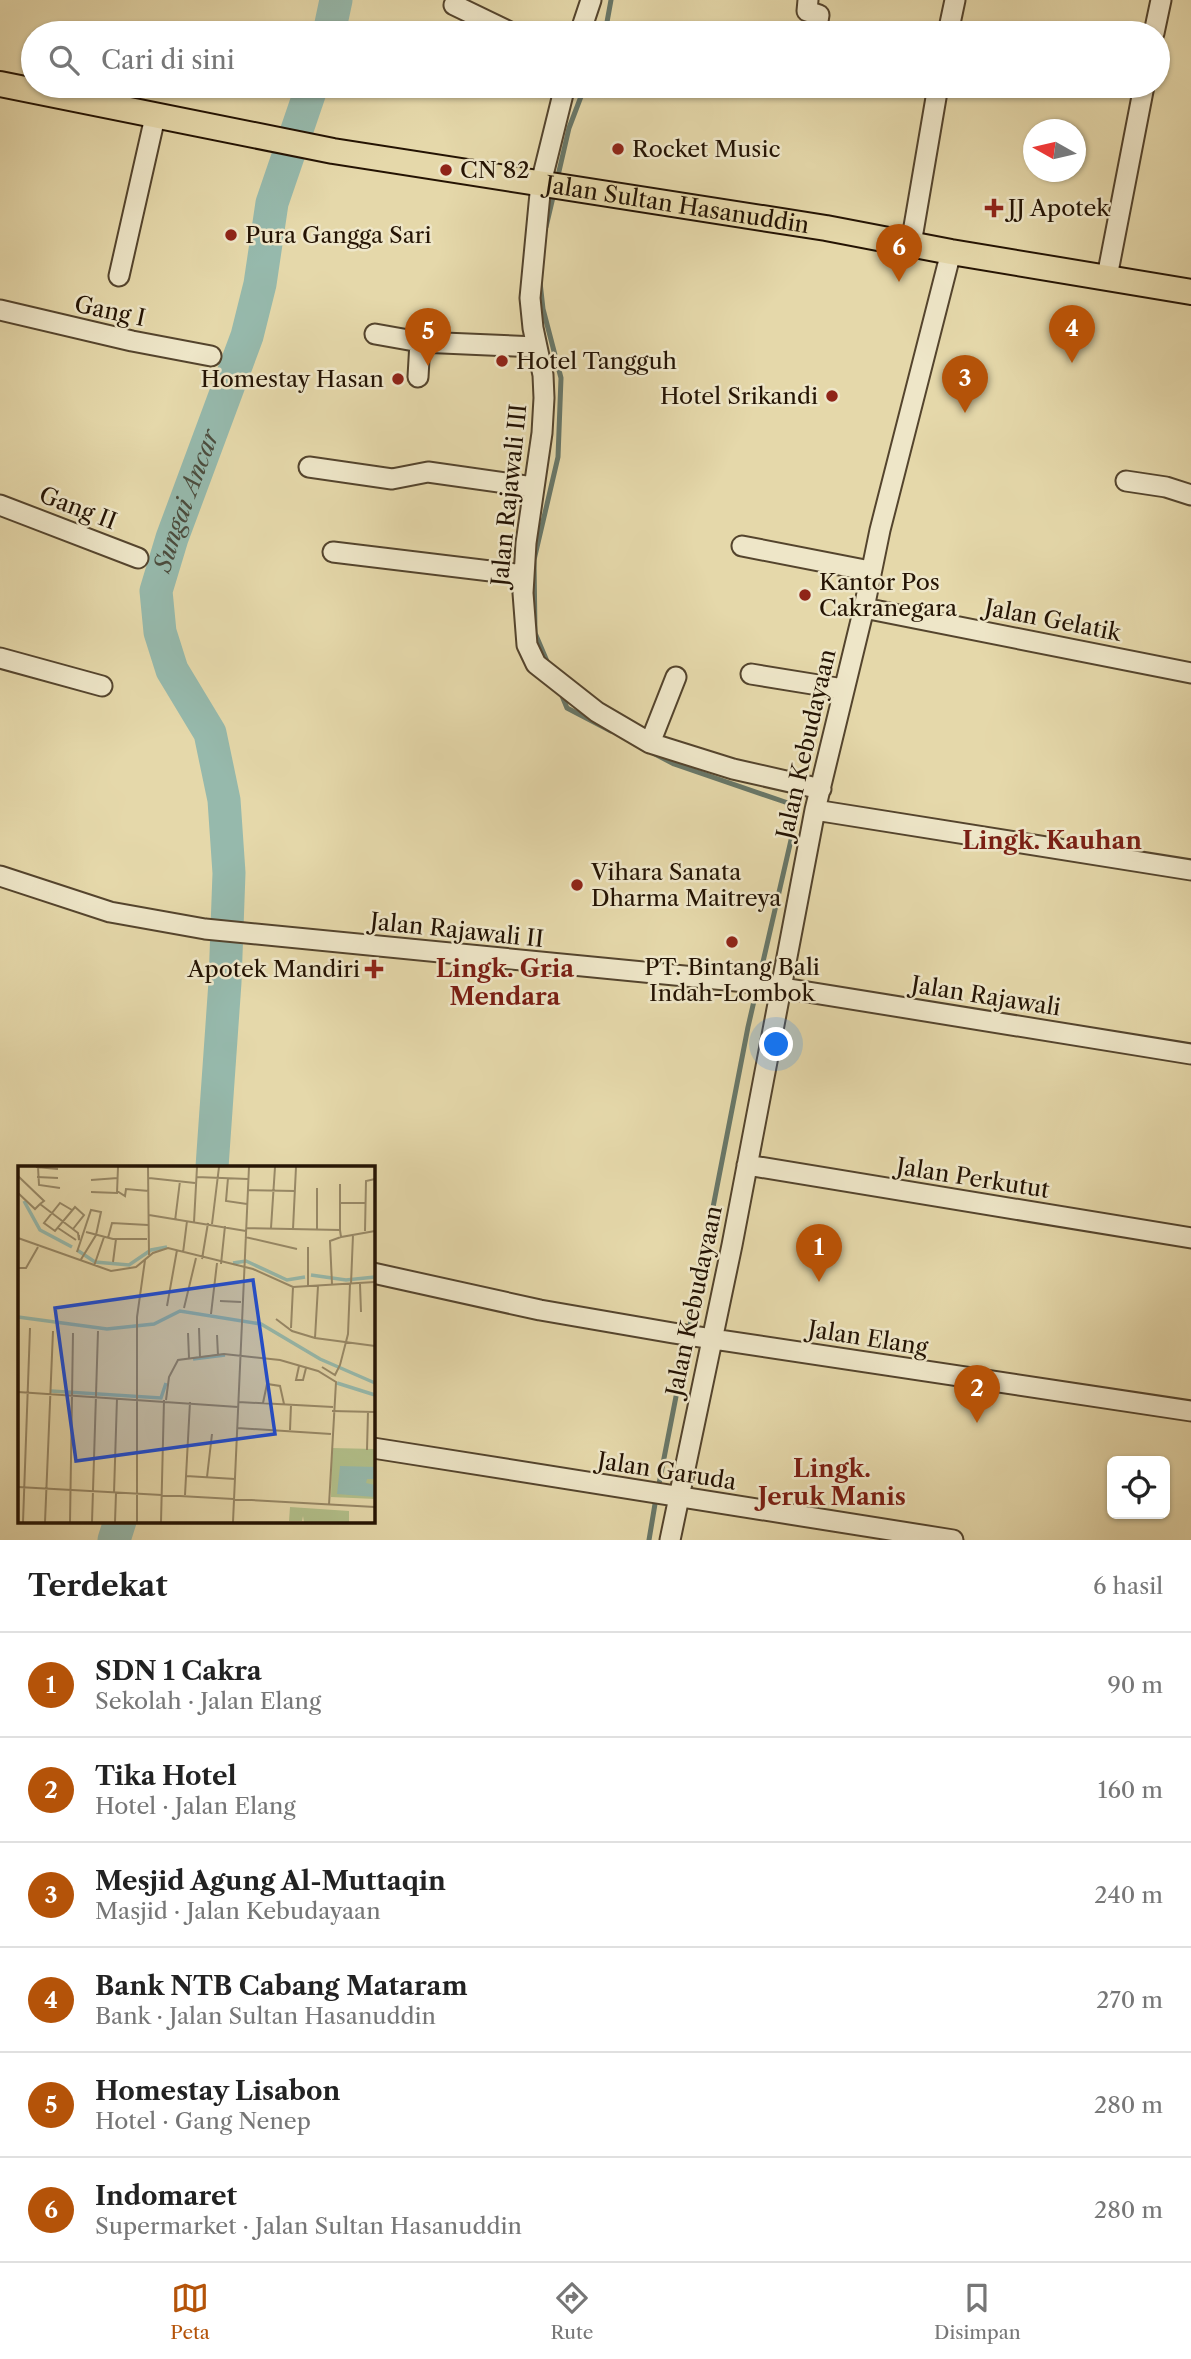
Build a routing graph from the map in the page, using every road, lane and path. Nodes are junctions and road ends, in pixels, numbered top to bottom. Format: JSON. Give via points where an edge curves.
{"nodes":[{"id":1,"x":591,"y":0,"type":"edge"},
{"id":2,"x":808,"y":0,"type":"edge"},
{"id":3,"x":955,"y":0,"type":"edge"},
{"id":4,"x":1161,"y":0,"type":"edge"},
{"id":5,"x":454,"y":5,"type":"dead end"},
{"id":6,"x":487,"y":21,"type":"edge"},
{"id":7,"x":584,"y":21,"type":"edge"},
{"id":8,"x":818,"y":21,"type":"edge"},
{"id":9,"x":951,"y":21,"type":"edge"},
{"id":10,"x":1157,"y":21,"type":"edge"},
{"id":11,"x":0,"y":84,"type":"edge"},
{"id":12,"x":21,"y":88,"type":"edge"},
{"id":13,"x":66,"y":98,"type":"edge"},
{"id":14,"x":563,"y":98,"type":"edge"},
{"id":15,"x":936,"y":98,"type":"edge"},
{"id":16,"x":1142,"y":98,"type":"edge"},
{"id":17,"x":155,"y":117,"type":"junction"},
{"id":18,"x":545,"y":183,"type":"junction"},
{"id":19,"x":911,"y":244,"type":"junction"},
{"id":20,"x":951,"y":252,"type":"junction"},
{"id":21,"x":119,"y":276,"type":"dead end"},
{"id":22,"x":1107,"y":277,"type":"junction"},
{"id":23,"x":1191,"y":292,"type":"edge"},
{"id":24,"x":0,"y":310,"type":"edge"},
{"id":25,"x":374,"y":334,"type":"dead end"},
{"id":26,"x":420,"y":342,"type":"junction"},
{"id":27,"x":536,"y":347,"type":"junction"},
{"id":28,"x":211,"y":356,"type":"dead end"},
{"id":29,"x":418,"y":377,"type":"dead end"},
{"id":30,"x":309,"y":467,"type":"dead end"},
{"id":31,"x":1126,"y":481,"type":"dead end"},
{"id":32,"x":533,"y":488,"type":"junction"},
{"id":33,"x":1191,"y":495,"type":"edge"},
{"id":34,"x":0,"y":505,"type":"edge"},
{"id":35,"x":742,"y":546,"type":"dead end"},
{"id":36,"x":333,"y":552,"type":"dead end"},
{"id":37,"x":138,"y":558,"type":"dead end"},
{"id":38,"x":870,"y":571,"type":"junction"},
{"id":39,"x":524,"y":575,"type":"junction"},
{"id":40,"x":864,"y":608,"type":"junction"},
{"id":41,"x":0,"y":658,"type":"edge"},
{"id":42,"x":1191,"y":673,"type":"edge"},
{"id":43,"x":751,"y":674,"type":"dead end"},
{"id":44,"x":676,"y":677,"type":"dead end"},
{"id":45,"x":102,"y":686,"type":"dead end"},
{"id":46,"x":843,"y":689,"type":"junction"},
{"id":47,"x":650,"y":743,"type":"junction"},
{"id":48,"x":821,"y":789,"type":"junction"},
{"id":49,"x":815,"y":810,"type":"junction"},
{"id":50,"x":1191,"y":870,"type":"edge"},
{"id":51,"x":0,"y":876,"type":"edge"},
{"id":52,"x":777,"y":987,"type":"junction"},
{"id":53,"x":1191,"y":1054,"type":"edge"},
{"id":54,"x":747,"y":1165,"type":"junction"},
{"id":55,"x":1191,"y":1238,"type":"edge"},
{"id":56,"x":374,"y":1273,"type":"edge"},
{"id":57,"x":708,"y":1338,"type":"junction"},
{"id":58,"x":1191,"y":1411,"type":"edge"},
{"id":59,"x":374,"y":1448,"type":"edge"},
{"id":60,"x":675,"y":1497,"type":"junction"},
{"id":61,"x":670,"y":1540,"type":"edge"},
{"id":62,"x":953,"y":1540,"type":"edge"}],
"edges":[{"from":1,"to":7,"type":"street"},
{"from":2,"to":8,"type":"street","via":[[807,11],[819,15]]},
{"from":3,"to":9,"type":"street"},
{"from":4,"to":10,"type":"street"},
{"from":5,"to":6,"type":"street"},
{"from":11,"to":12,"type":"main road","name":"Jalan Sultan Hasanuddin"},
{"from":13,"to":17,"type":"main road","name":"Jalan Sultan Hasanuddin"},
{"from":14,"to":18,"type":"street","name":"Jalan Rajawali III"},
{"from":15,"to":19,"type":"street"},
{"from":16,"to":22,"type":"street"},
{"from":17,"to":18,"type":"main road","name":"Jalan Sultan Hasanuddin"},
{"from":17,"to":21,"type":"street"},
{"from":18,"to":19,"type":"main road","name":"Jalan Sultan Hasanuddin"},
{"from":18,"to":27,"type":"street","name":"Jalan Rajawali III","via":[[530,298]]},
{"from":19,"to":20,"type":"main road","name":"Jalan Sultan Hasanuddin"},
{"from":20,"to":22,"type":"main road","name":"Jalan Sultan Hasanuddin"},
{"from":20,"to":38,"type":"street","name":"Jalan Kebudayaan"},
{"from":22,"to":23,"type":"main road","name":"Jalan Sultan Hasanuddin"},
{"from":24,"to":28,"type":"street","name":"Gang I"},
{"from":25,"to":26,"type":"street"},
{"from":26,"to":27,"type":"street"},
{"from":26,"to":29,"type":"street"},
{"from":27,"to":32,"type":"street","name":"Jalan Rajawali III","via":[[544,398]]},
{"from":30,"to":32,"type":"street","via":[[392,479],[428,472]]},
{"from":31,"to":33,"type":"street"},
{"from":32,"to":39,"type":"street","name":"Jalan Rajawali III"},
{"from":34,"to":37,"type":"street","name":"Gang II"},
{"from":35,"to":38,"type":"street"},
{"from":36,"to":39,"type":"street"},
{"from":38,"to":40,"type":"street","name":"Jalan Kebudayaan"},
{"from":39,"to":47,"type":"street","name":"Jalan Rajawali III","via":[[527,645],[536,664],[597,712]]},
{"from":40,"to":42,"type":"street","name":"Jalan Gelatik"},
{"from":40,"to":46,"type":"street","name":"Jalan Kebudayaan"},
{"from":41,"to":45,"type":"street"},
{"from":43,"to":46,"type":"street"},
{"from":44,"to":47,"type":"street"},
{"from":46,"to":48,"type":"street","name":"Jalan Kebudayaan"},
{"from":47,"to":48,"type":"street","name":"Jalan Rajawali III","via":[[733,769]]},
{"from":48,"to":49,"type":"street","name":"Jalan Kebudayaan"},
{"from":49,"to":50,"type":"street"},
{"from":49,"to":52,"type":"street","name":"Jalan Kebudayaan"},
{"from":51,"to":52,"type":"street","name":"Jalan Rajawali II","via":[[110,912],[205,929]]},
{"from":52,"to":53,"type":"street","name":"Jalan Rajawali"},
{"from":52,"to":54,"type":"street","name":"Jalan Kebudayaan"},
{"from":54,"to":55,"type":"street","name":"Jalan Perkutut"},
{"from":54,"to":57,"type":"street","name":"Jalan Kebudayaan"},
{"from":56,"to":57,"type":"street","name":"Jalan Elang","via":[[540,1310]]},
{"from":57,"to":58,"type":"street","name":"Jalan Elang"},
{"from":57,"to":60,"type":"street","name":"Jalan Kebudayaan"},
{"from":59,"to":60,"type":"street","name":"Jalan Garuda"},
{"from":60,"to":61,"type":"street","name":"Jalan Kebudayaan"},
{"from":60,"to":62,"type":"street","name":"Jalan Garuda"}]}
